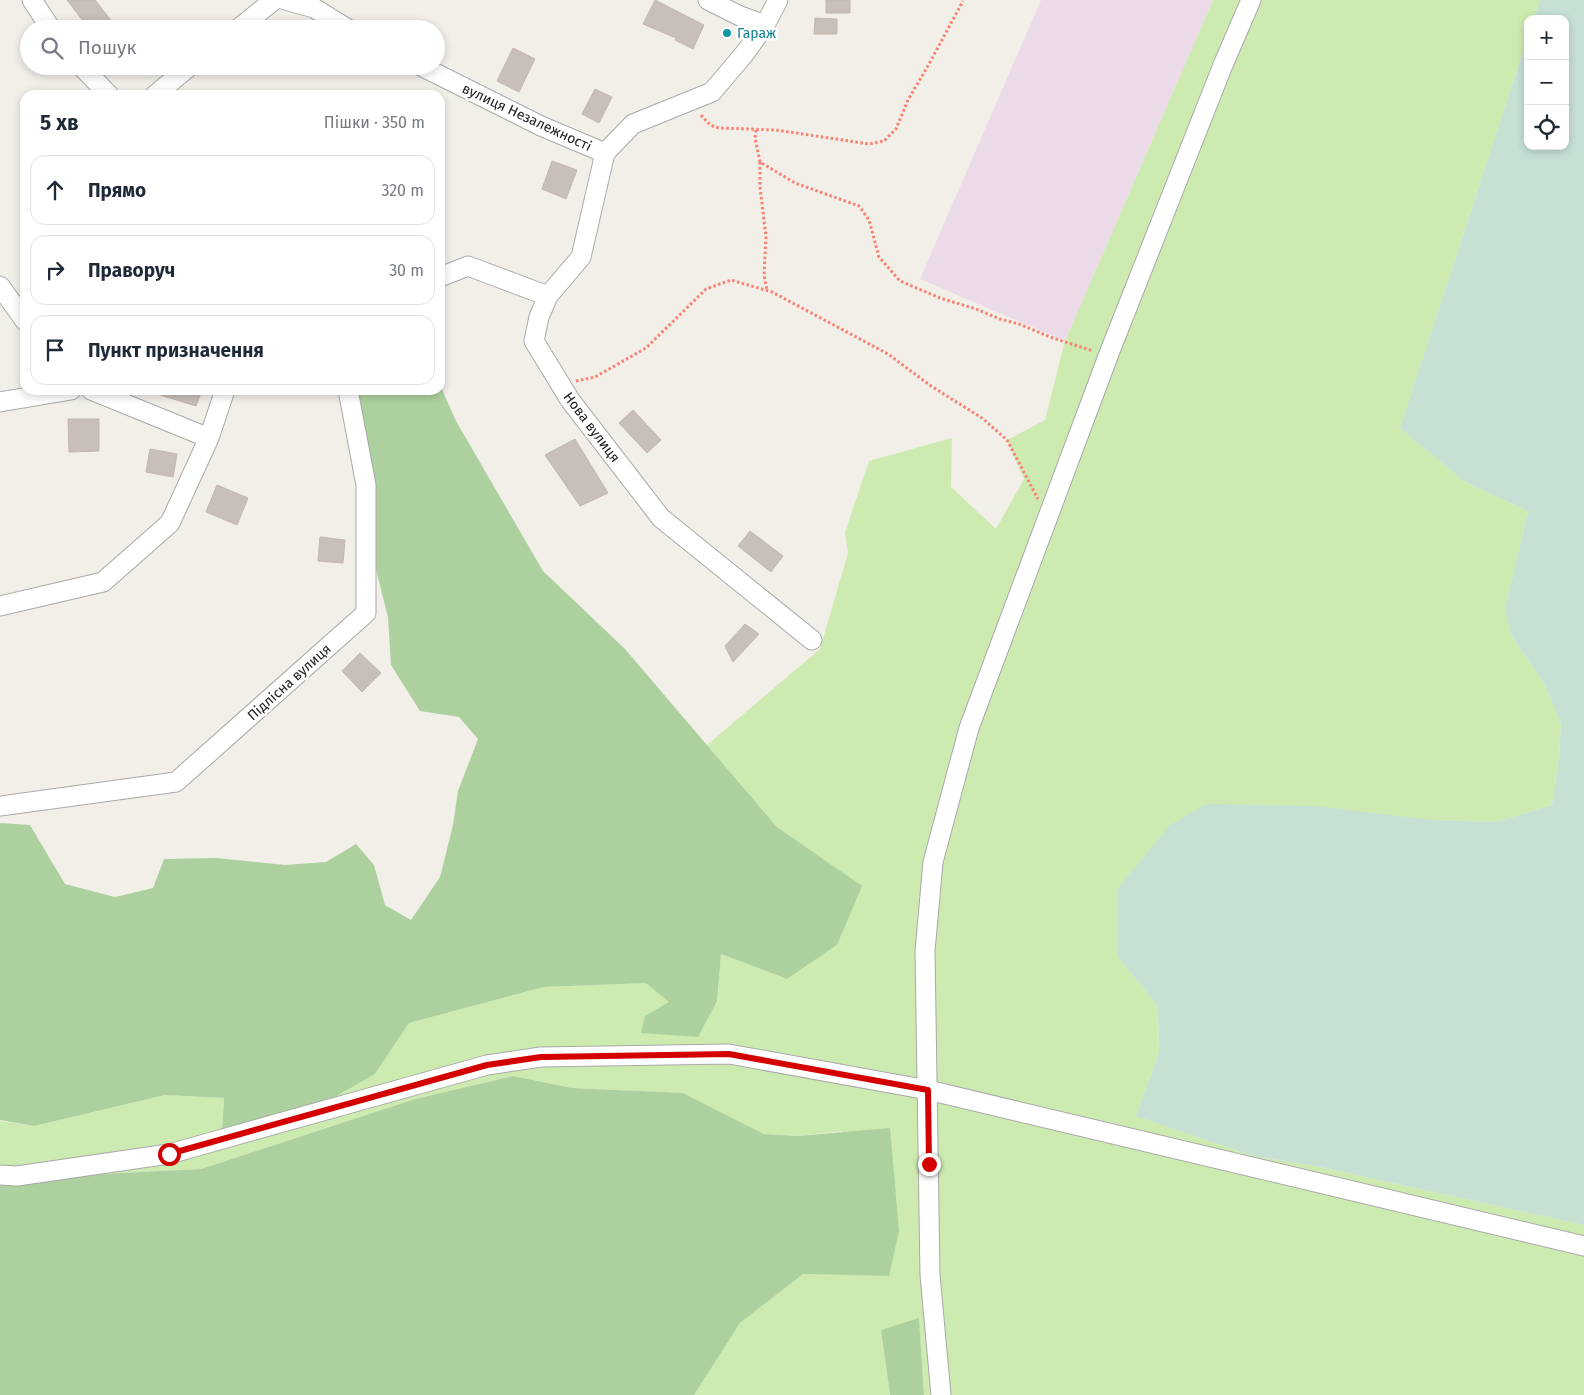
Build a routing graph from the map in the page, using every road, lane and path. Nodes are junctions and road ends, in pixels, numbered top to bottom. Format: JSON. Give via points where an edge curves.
{"nodes":[{"id":1,"x":32,"y":0,"type":"edge"},
{"id":2,"x":274,"y":0,"type":"edge"},
{"id":3,"x":285,"y":0,"type":"edge"},
{"id":4,"x":708,"y":0,"type":"edge"},
{"id":5,"x":778,"y":0,"type":"edge"},
{"id":6,"x":963,"y":0,"type":"edge"},
{"id":7,"x":1250,"y":0,"type":"edge"},
{"id":8,"x":46,"y":20,"type":"edge"},
{"id":9,"x":249,"y":20,"type":"edge"},
{"id":10,"x":333,"y":20,"type":"edge"},
{"id":11,"x":765,"y":25,"type":"junction"},
{"id":12,"x":90,"y":75,"type":"edge"},
{"id":13,"x":179,"y":75,"type":"edge"},
{"id":14,"x":439,"y":75,"type":"edge"},
{"id":15,"x":104,"y":90,"type":"edge"},
{"id":16,"x":161,"y":90,"type":"edge"},
{"id":17,"x":700,"y":97,"type":"junction"},
{"id":18,"x":756,"y":130,"type":"junction"},
{"id":19,"x":605,"y":153,"type":"junction"},
{"id":20,"x":760,"y":162,"type":"junction"},
{"id":21,"x":445,"y":275,"type":"edge"},
{"id":22,"x":0,"y":286,"type":"edge"},
{"id":23,"x":767,"y":290,"type":"junction"},
{"id":24,"x":548,"y":296,"type":"junction"},
{"id":25,"x":20,"y":314,"type":"edge"},
{"id":26,"x":1108,"y":356,"type":"junction"},
{"id":27,"x":561,"y":384,"type":"junction"},
{"id":28,"x":41,"y":395,"type":"edge"},
{"id":29,"x":103,"y":395,"type":"edge"},
{"id":30,"x":223,"y":395,"type":"edge"},
{"id":31,"x":349,"y":395,"type":"edge"},
{"id":32,"x":0,"y":402,"type":"edge"},
{"id":33,"x":209,"y":438,"type":"junction"},
{"id":34,"x":1048,"y":518,"type":"junction"},
{"id":35,"x":0,"y":606,"type":"edge"},
{"id":36,"x":812,"y":640,"type":"dead end"},
{"id":37,"x":0,"y":806,"type":"edge"},
{"id":38,"x":928,"y":1090,"type":"junction"},
{"id":39,"x":0,"y":1175,"type":"edge"},
{"id":40,"x":1584,"y":1246,"type":"edge"},
{"id":41,"x":940,"y":1395,"type":"edge"}],
"edges":[{"from":1,"to":8,"type":"street"},
{"from":2,"to":9,"type":"street"},
{"from":3,"to":10,"type":"street","via":[[314,8]]},
{"from":4,"to":11,"type":"street"},
{"from":5,"to":11,"type":"street","name":"вулиця Незалежності"},
{"from":6,"to":18,"type":"path","via":[[908,100],[896,129],[884,141],[869,144]]},
{"from":7,"to":26,"type":"street"},
{"from":11,"to":17,"type":"street","name":"вулиця Незалежності","via":[[712,92]]},
{"from":12,"to":15,"type":"street"},
{"from":13,"to":16,"type":"street"},
{"from":14,"to":19,"type":"street","name":"вулиця Незалежності","via":[[541,126]]},
{"from":17,"to":18,"type":"path","via":[[700,113],[708,124]]},
{"from":17,"to":19,"type":"street","name":"вулиця Незалежності","via":[[633,124]]},
{"from":18,"to":20,"type":"path"},
{"from":19,"to":24,"type":"street","name":"Нова вулиця","via":[[581,257]]},
{"from":20,"to":23,"type":"path"},
{"from":20,"to":26,"type":"path","via":[[795,183],[859,206],[868,220],[879,257],[900,281]]},
{"from":21,"to":24,"type":"street","via":[[468,266]]},
{"from":22,"to":25,"type":"street"},
{"from":23,"to":27,"type":"path","via":[[731,280],[706,289],[646,348],[595,377]]},
{"from":23,"to":34,"type":"path","via":[[888,354],[982,418],[1007,440]]},
{"from":24,"to":27,"type":"street","name":"Нова вулиця","via":[[534,341]]},
{"from":26,"to":34,"type":"street"},
{"from":27,"to":36,"type":"street","name":"Нова вулиця","via":[[661,518]]},
{"from":28,"to":32,"type":"street"},
{"from":29,"to":33,"type":"street"},
{"from":30,"to":33,"type":"street"},
{"from":31,"to":37,"type":"street","name":"Підлісна вулиця","via":[[366,485],[366,613],[176,782]]},
{"from":33,"to":35,"type":"street","via":[[170,523],[103,582]]},
{"from":34,"to":38,"type":"street","via":[[969,728],[933,862],[925,951]]},
{"from":38,"to":39,"type":"street","via":[[729,1054],[541,1057],[487,1065],[169,1154],[17,1176]]},
{"from":38,"to":40,"type":"street"},
{"from":38,"to":41,"type":"street","via":[[930,1275]]}]}
